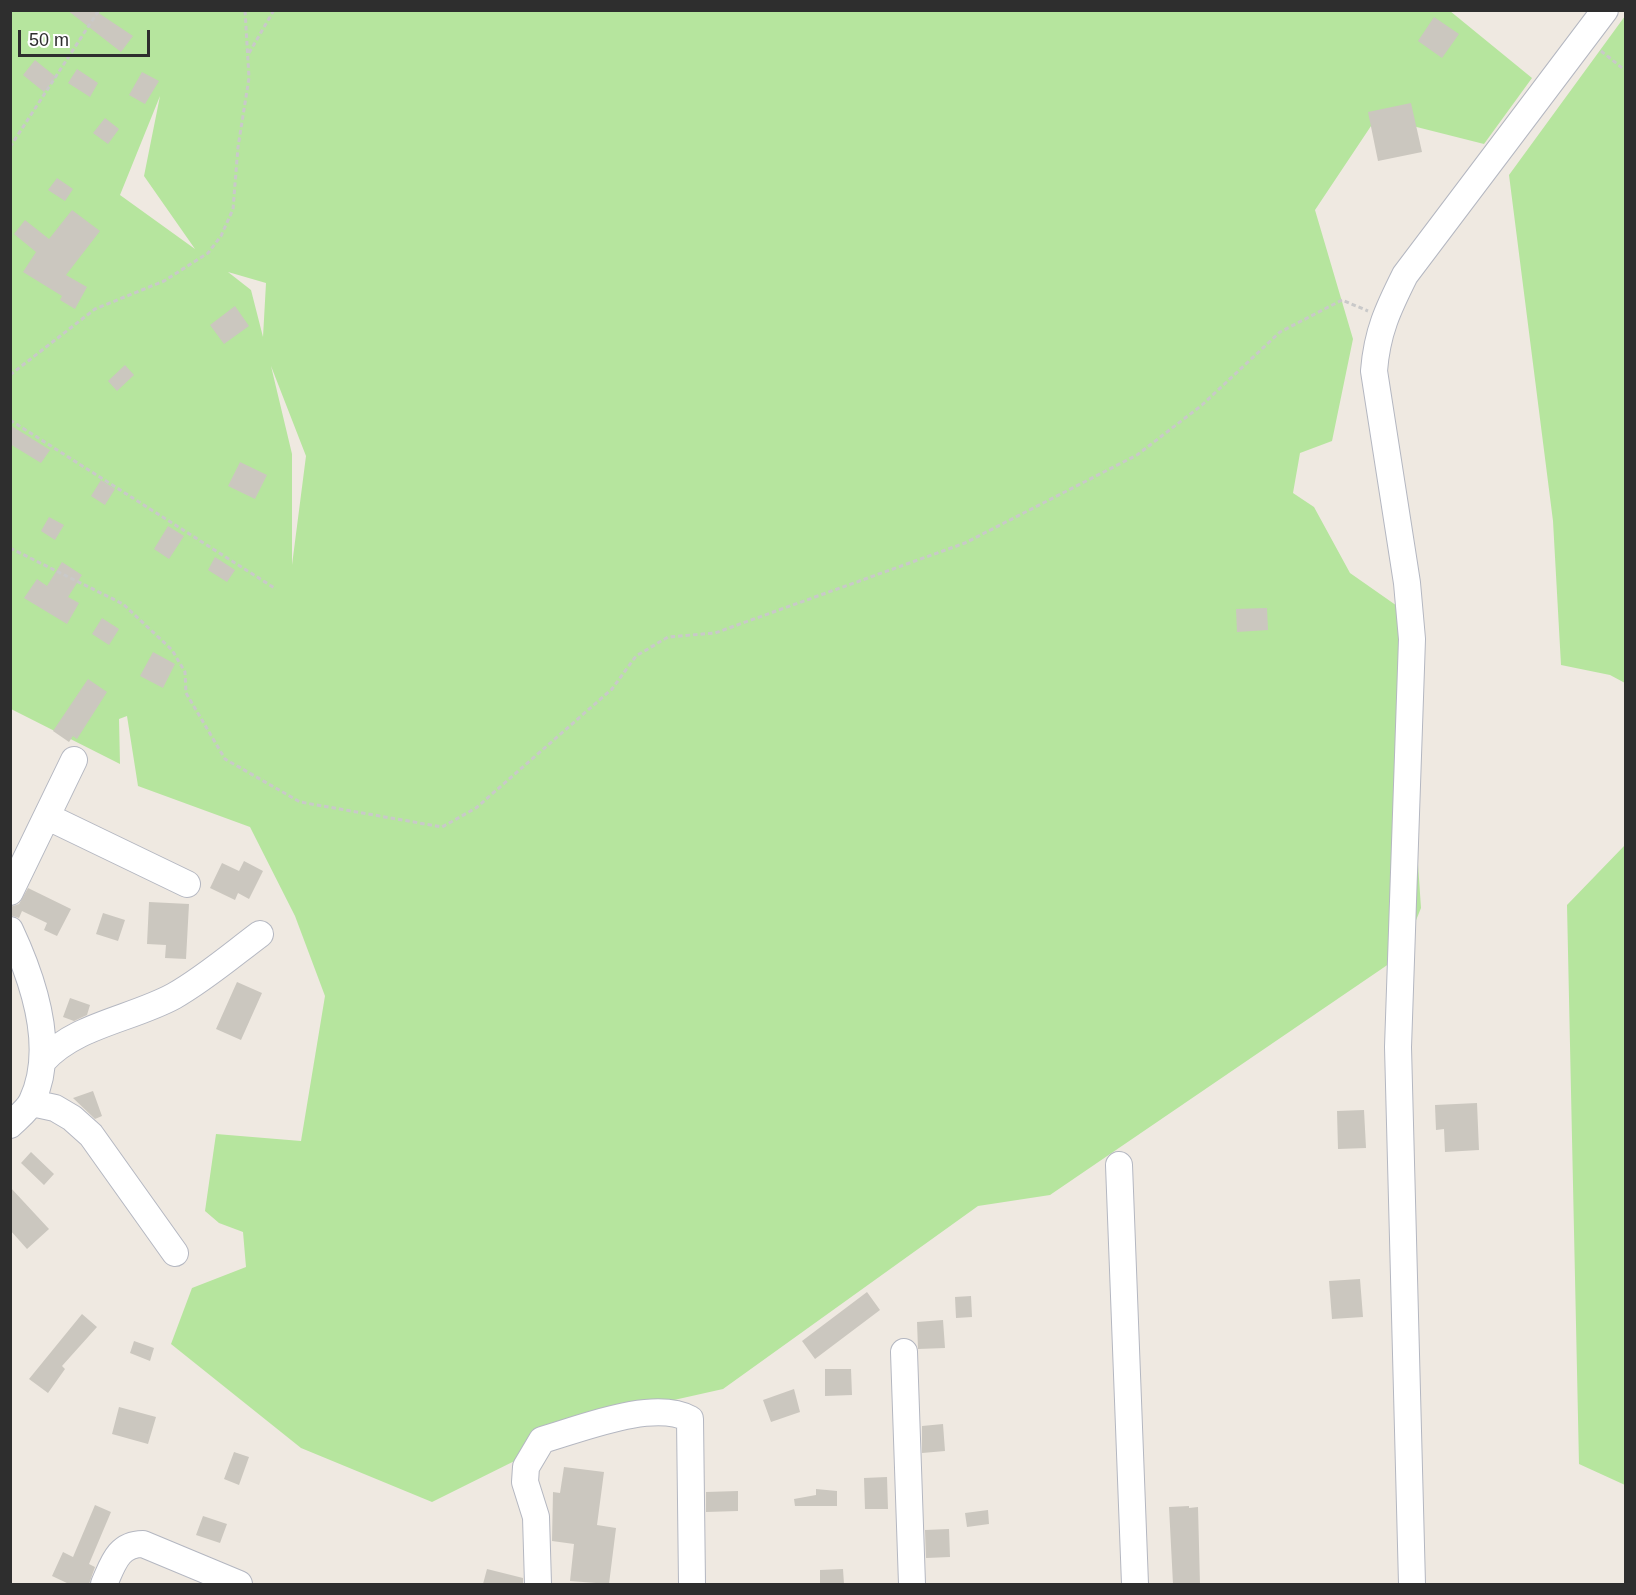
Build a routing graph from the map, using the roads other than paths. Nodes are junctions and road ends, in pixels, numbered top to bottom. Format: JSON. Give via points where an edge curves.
{"nodes":[{"id":1,"x":1605,"y":10,"type":"edge"},
{"id":2,"x":74,"y":760,"type":"dead end"},
{"id":3,"x":48,"y":817,"type":"junction"},
{"id":4,"x":188,"y":884,"type":"dead end"},
{"id":5,"x":10,"y":892,"type":"edge"},
{"id":6,"x":10,"y":930,"type":"edge"},
{"id":7,"x":260,"y":934,"type":"dead end"},
{"id":8,"x":43,"y":1061,"type":"junction"},
{"id":9,"x":32,"y":1103,"type":"junction"},
{"id":10,"x":10,"y":1125,"type":"edge"},
{"id":11,"x":1119,"y":1165,"type":"dead end"},
{"id":12,"x":175,"y":1253,"type":"dead end"},
{"id":13,"x":904,"y":1352,"type":"dead end"},
{"id":14,"x":104,"y":1584,"type":"edge"},
{"id":15,"x":239,"y":1584,"type":"edge"},
{"id":16,"x":538,"y":1584,"type":"edge"},
{"id":17,"x":692,"y":1584,"type":"edge"},
{"id":18,"x":912,"y":1584,"type":"edge"},
{"id":19,"x":1136,"y":1584,"type":"edge"},
{"id":20,"x":1412,"y":1584,"type":"edge"}],
"edges":[{"from":1,"to":20,"type":"street","via":[[1405,275],[1383,318],[1376,342],[1374,371],[1412,639],[1398,1047]]},
{"from":2,"to":3,"type":"street"},
{"from":3,"to":4,"type":"street"},
{"from":3,"to":5,"type":"street"},
{"from":6,"to":8,"type":"street","via":[[24,960],[40,1020]]},
{"from":7,"to":8,"type":"street","via":[[175,995],[67,1040]]},
{"from":8,"to":9,"type":"street"},
{"from":9,"to":10,"type":"street"},
{"from":9,"to":12,"type":"street","via":[[64,1113],[91,1135]]},
{"from":11,"to":19,"type":"street"},
{"from":13,"to":18,"type":"street"},
{"from":14,"to":15,"type":"street","via":[[123,1548],[132,1544],[143,1544]]},
{"from":16,"to":17,"type":"street","via":[[537,1517],[525,1482],[526,1467],[542,1440],[618,1418],[668,1411],[690,1419]]}]}
